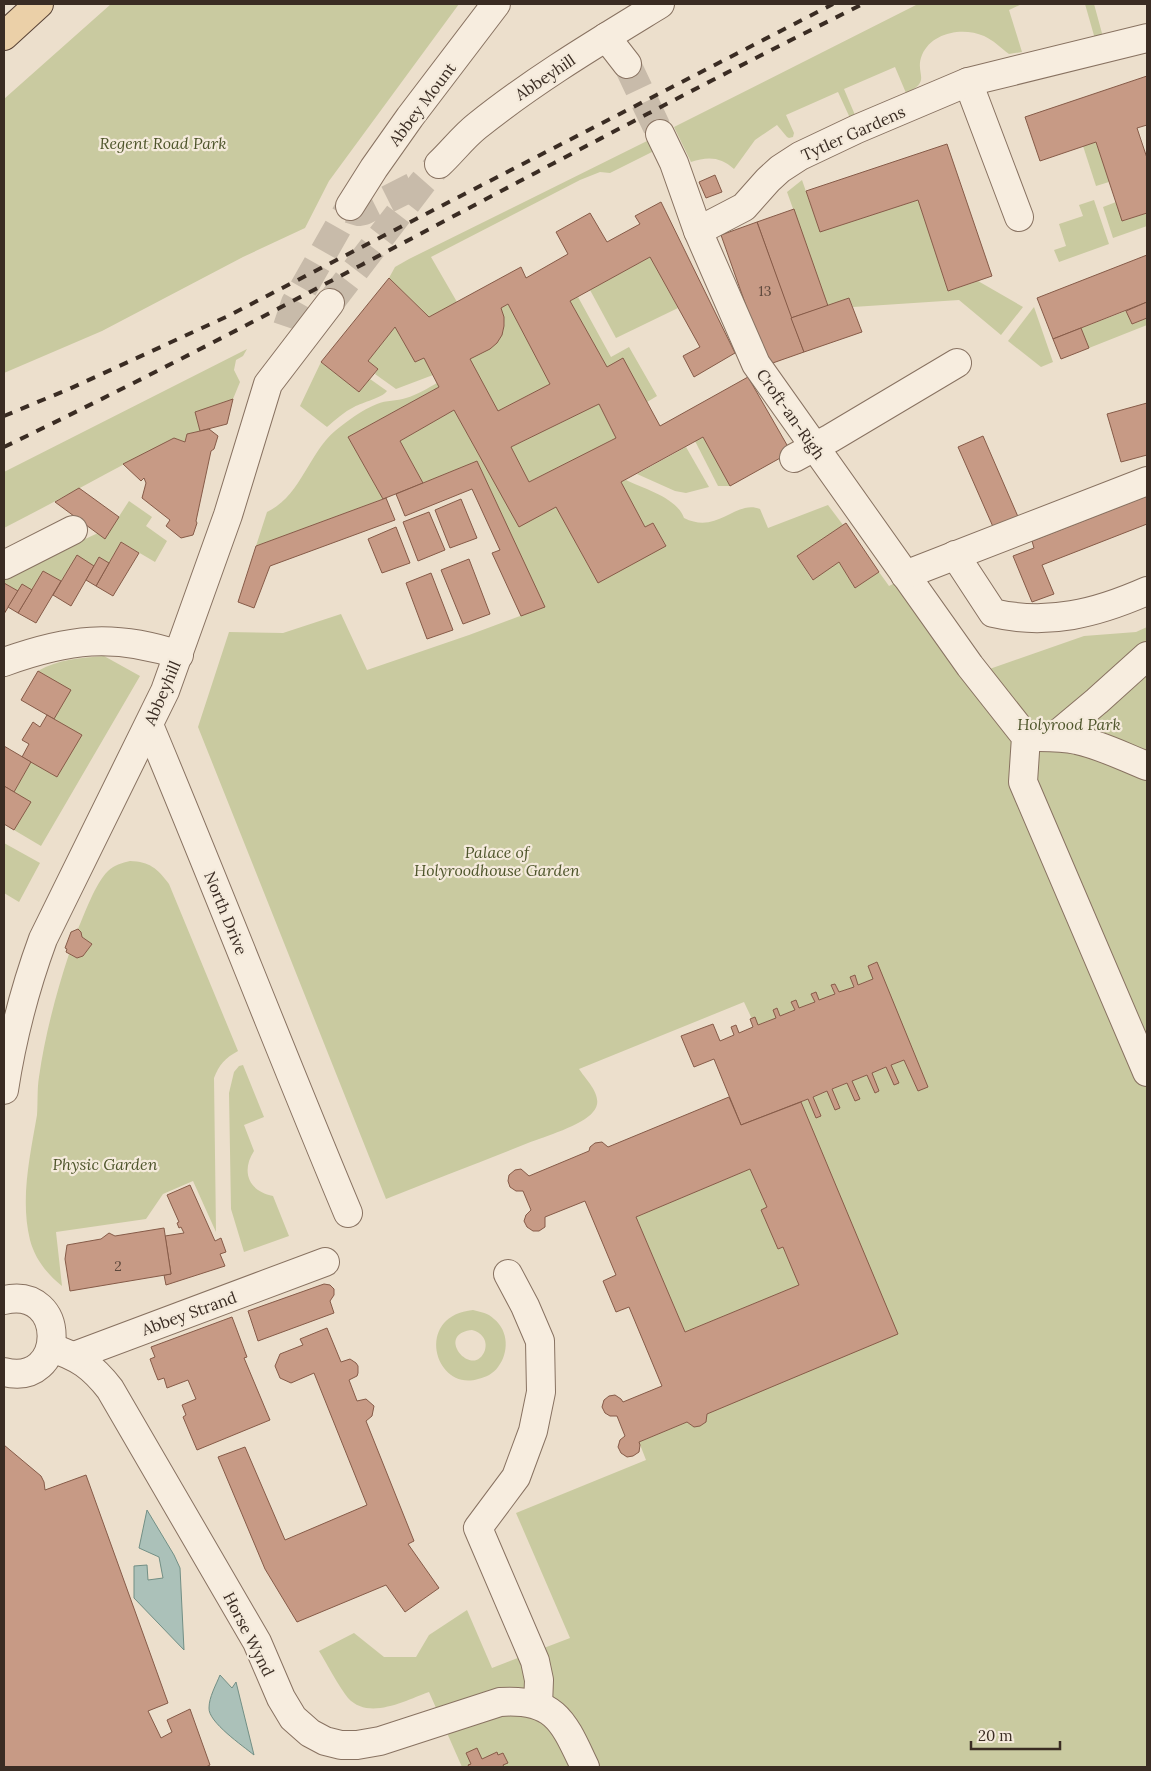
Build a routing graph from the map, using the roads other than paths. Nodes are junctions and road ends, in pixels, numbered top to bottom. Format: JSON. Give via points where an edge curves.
{"nodes":[{"id":1,"x":39,"y":4,"type":"edge"},
{"id":2,"x":496,"y":4,"type":"edge"},
{"id":3,"x":660,"y":4,"type":"edge"},
{"id":4,"x":4,"y":36,"type":"edge"},
{"id":5,"x":606,"y":36,"type":"junction"},
{"id":6,"x":1147,"y":38,"type":"edge"},
{"id":7,"x":627,"y":64,"type":"tunnel mouth"},
{"id":8,"x":968,"y":82,"type":"junction"},
{"id":9,"x":660,"y":134,"type":"tunnel mouth"},
{"id":10,"x":439,"y":164,"type":"tunnel mouth"},
{"id":11,"x":350,"y":206,"type":"tunnel mouth"},
{"id":12,"x":1019,"y":216,"type":"dead end"},
{"id":13,"x":698,"y":231,"type":"junction"},
{"id":14,"x":330,"y":303,"type":"tunnel mouth"},
{"id":15,"x":287,"y":327,"type":"tunnel mouth"},
{"id":16,"x":957,"y":363,"type":"dead end"},
{"id":17,"x":268,"y":384,"type":"junction"},
{"id":18,"x":805,"y":453,"type":"junction"},
{"id":19,"x":1147,"y":481,"type":"edge"},
{"id":20,"x":73,"y":530,"type":"dead end"},
{"id":21,"x":955,"y":555,"type":"junction"},
{"id":22,"x":4,"y":565,"type":"edge"},
{"id":23,"x":905,"y":574,"type":"junction"},
{"id":24,"x":1147,"y":592,"type":"edge"},
{"id":25,"x":179,"y":655,"type":"junction"},
{"id":26,"x":1147,"y":656,"type":"edge"},
{"id":27,"x":4,"y":662,"type":"edge"},
{"id":28,"x":149,"y":726,"type":"junction"},
{"id":29,"x":1026,"y":737,"type":"junction"},
{"id":30,"x":1054,"y":737,"type":"junction"},
{"id":31,"x":1147,"y":766,"type":"edge"},
{"id":32,"x":1147,"y":1072,"type":"edge"},
{"id":33,"x":4,"y":1090,"type":"edge"},
{"id":34,"x":348,"y":1213,"type":"dead end"},
{"id":35,"x":314,"y":1266,"type":"dead end"},
{"id":36,"x":508,"y":1274,"type":"dead end"},
{"id":37,"x":4,"y":1299,"type":"edge"},
{"id":38,"x":63,"y":1352,"type":"junction"},
{"id":39,"x":4,"y":1372,"type":"edge"},
{"id":40,"x":538,"y":1705,"type":"junction"},
{"id":41,"x":585,"y":1767,"type":"edge"}],
"edges":[{"from":1,"to":4,"type":"main road"},
{"from":2,"to":11,"type":"street","name":"Abbey Mount","via":[[405,124]]},
{"from":3,"to":5,"type":"street","name":"Abbeyhill"},
{"from":5,"to":7,"type":"street"},
{"from":5,"to":10,"type":"street","name":"Abbeyhill","via":[[475,127]]},
{"from":6,"to":8,"type":"street","name":"Tytler Gardens"},
{"from":8,"to":12,"type":"street"},
{"from":8,"to":13,"type":"street","name":"Tytler Gardens","via":[[808,151],[780,169],[744,207]]},
{"from":9,"to":13,"type":"street","name":"Croft-an-Righ"},
{"from":13,"to":18,"type":"street","name":"Croft-an-Righ","via":[[748,362]]},
{"from":14,"to":17,"type":"street","name":"Abbeyhill"},
{"from":15,"to":17,"type":"street"},
{"from":16,"to":18,"type":"street"},
{"from":17,"to":25,"type":"street","name":"Abbeyhill","via":[[228,515]]},
{"from":18,"to":23,"type":"street","name":"Croft-an-Righ"},
{"from":19,"to":21,"type":"street"},
{"from":20,"to":22,"type":"street"},
{"from":21,"to":23,"type":"street"},
{"from":21,"to":24,"type":"street","via":[[994,613],[1009,617],[1037,620],[1066,618]]},
{"from":23,"to":29,"type":"street","name":"Croft-an-Righ","via":[[970,666]]},
{"from":25,"to":27,"type":"street","via":[[136,643],[94,640],[66,643]]},
{"from":25,"to":28,"type":"street","name":"Abbeyhill"},
{"from":26,"to":30,"type":"street"},
{"from":28,"to":33,"type":"street","name":"Abbeyhill","via":[[43,939],[20,1011]]},
{"from":28,"to":34,"type":"street","name":"North Drive"},
{"from":29,"to":30,"type":"street"},
{"from":29,"to":32,"type":"street","via":[[1023,782]]},
{"from":30,"to":31,"type":"street","via":[[1096,746]]},
{"from":35,"to":38,"type":"street","name":"Abbey Strand"},
{"from":36,"to":40,"type":"street","via":[[540,1341],[541,1392],[533,1431],[516,1477],[478,1528],[535,1660]]},
{"from":37,"to":38,"type":"street","via":[[27,1300],[40,1308]]},
{"from":38,"to":39,"type":"street","via":[[31,1370],[17,1374]]},
{"from":38,"to":40,"type":"street","name":"Horse Wynd","via":[[102,1378],[110,1389],[257,1642],[281,1698],[293,1718],[310,1733],[325,1741],[357,1745],[380,1741],[500,1702]]},
{"from":40,"to":41,"type":"street","via":[[565,1726]]}]}
